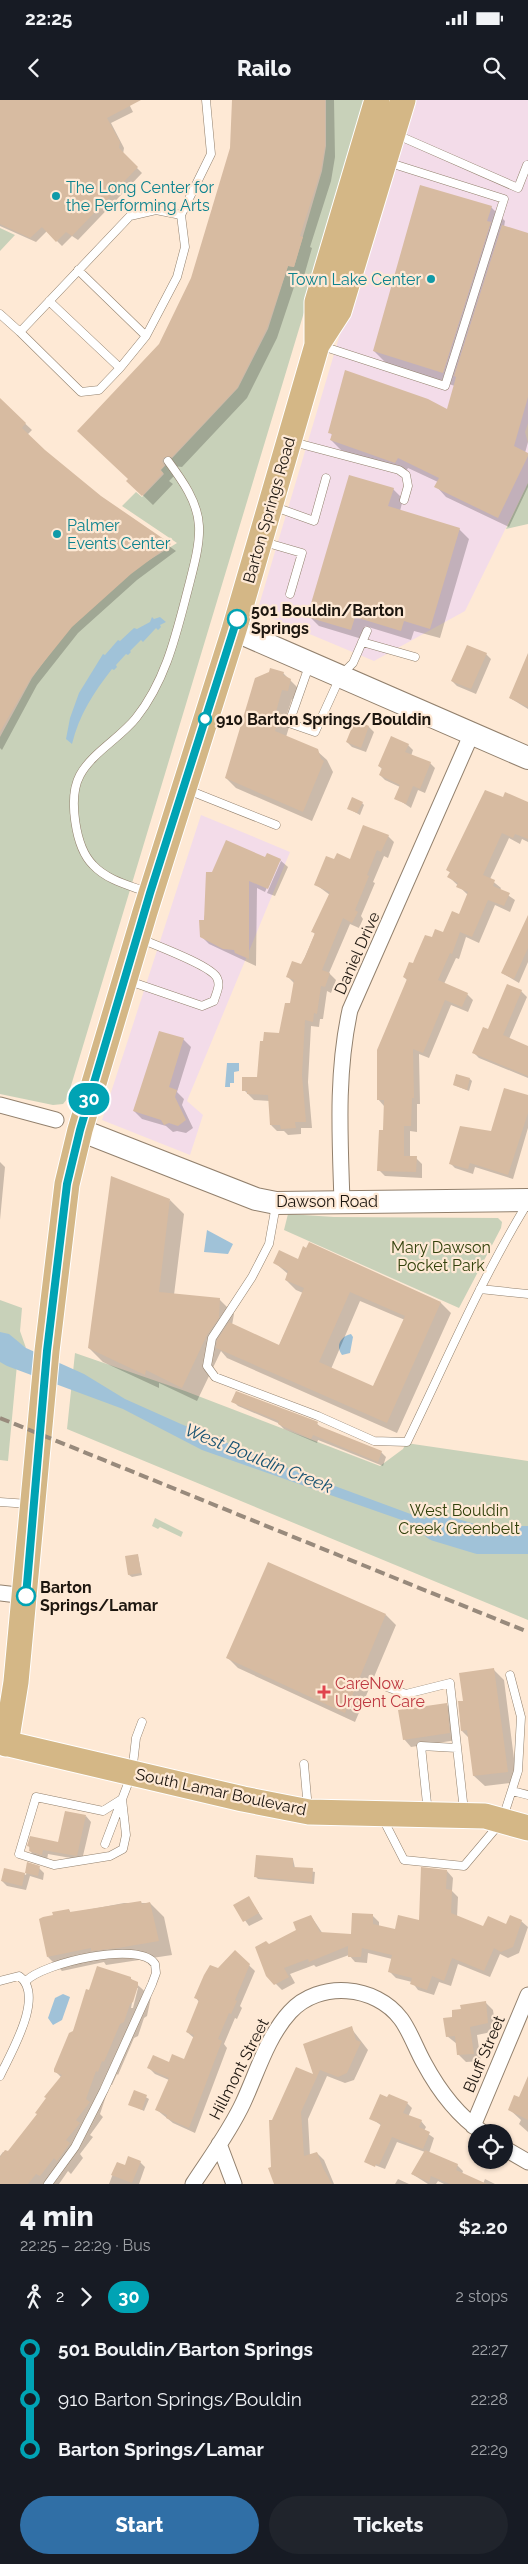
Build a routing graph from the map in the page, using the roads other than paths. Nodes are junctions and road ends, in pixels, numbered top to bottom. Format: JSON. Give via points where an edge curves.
{"nodes":[{"id":1,"x":206,"y":100,"type":"edge"},
{"id":2,"x":378,"y":100,"type":"edge"},
{"id":3,"x":403,"y":100,"type":"edge"},
{"id":4,"x":393,"y":133,"type":"junction"},
{"id":5,"x":384,"y":161,"type":"junction"},
{"id":6,"x":527,"y":165,"type":"edge"},
{"id":7,"x":181,"y":215,"type":"junction"},
{"id":8,"x":78,"y":270,"type":"junction"},
{"id":9,"x":49,"y":301,"type":"junction"},
{"id":10,"x":0,"y":314,"type":"edge"},
{"id":11,"x":20,"y":332,"type":"junction"},
{"id":12,"x":146,"y":336,"type":"junction"},
{"id":13,"x":318,"y":345,"type":"junction"},
{"id":14,"x":120,"y":368,"type":"junction"},
{"id":15,"x":289,"y":441,"type":"junction"},
{"id":16,"x":168,"y":461,"type":"dead end"},
{"id":17,"x":326,"y":478,"type":"dead end"},
{"id":18,"x":404,"y":500,"type":"dead end"},
{"id":19,"x":270,"y":505,"type":"junction"},
{"id":20,"x":260,"y":541,"type":"junction"},
{"id":21,"x":290,"y":594,"type":"dead end"},
{"id":22,"x":234,"y":630,"type":"junction"},
{"id":23,"x":367,"y":631,"type":"dead end"},
{"id":24,"x":362,"y":642,"type":"junction"},
{"id":25,"x":415,"y":657,"type":"dead end"},
{"id":26,"x":311,"y":662,"type":"junction"},
{"id":27,"x":341,"y":675,"type":"junction"},
{"id":28,"x":472,"y":733,"type":"junction"},
{"id":29,"x":528,"y":758,"type":"edge"},
{"id":30,"x":184,"y":788,"type":"junction"},
{"id":31,"x":276,"y":825,"type":"dead end"},
{"id":32,"x":150,"y":893,"type":"junction"},
{"id":33,"x":137,"y":937,"type":"junction"},
{"id":34,"x":125,"y":979,"type":"junction"},
{"id":35,"x":0,"y":1105,"type":"edge"},
{"id":36,"x":68,"y":1125,"type":"junction"},
{"id":37,"x":528,"y":1201,"type":"edge"},
{"id":38,"x":342,"y":1202,"type":"junction"},
{"id":39,"x":276,"y":1203,"type":"junction"},
{"id":40,"x":480,"y":1289,"type":"junction"},
{"id":41,"x":528,"y":1294,"type":"edge"},
{"id":42,"x":0,"y":1502,"type":"edge"},
{"id":43,"x":33,"y":1504,"type":"junction"},
{"id":44,"x":0,"y":1593,"type":"edge"},
{"id":45,"x":26,"y":1596,"type":"junction"},
{"id":46,"x":9,"y":1658,"type":"edge"},
{"id":47,"x":510,"y":1675,"type":"dead end"},
{"id":48,"x":387,"y":1687,"type":"dead end"},
{"id":49,"x":142,"y":1722,"type":"dead end"},
{"id":50,"x":1,"y":1747,"type":"edge"},
{"id":51,"x":457,"y":1748,"type":"junction"},
{"id":52,"x":304,"y":1764,"type":"dead end"},
{"id":53,"x":132,"y":1773,"type":"junction"},
{"id":54,"x":512,"y":1791,"type":"junction"},
{"id":55,"x":528,"y":1795,"type":"edge"},
{"id":56,"x":122,"y":1799,"type":"junction"},
{"id":57,"x":309,"y":1812,"type":"junction"},
{"id":58,"x":380,"y":1814,"type":"junction"},
{"id":59,"x":428,"y":1815,"type":"junction"},
{"id":60,"x":465,"y":1816,"type":"junction"},
{"id":61,"x":502,"y":1821,"type":"junction"},
{"id":62,"x":528,"y":1828,"type":"edge"},
{"id":63,"x":105,"y":1844,"type":"dead end"},
{"id":64,"x":0,"y":1981,"type":"edge"},
{"id":65,"x":26,"y":1981,"type":"junction"},
{"id":66,"x":528,"y":1995,"type":"edge"},
{"id":67,"x":523,"y":2020,"type":"edge"},
{"id":68,"x":0,"y":2076,"type":"edge"},
{"id":69,"x":472,"y":2124,"type":"edge"},
{"id":70,"x":479,"y":2124,"type":"edge"},
{"id":71,"x":219,"y":2144,"type":"junction"},
{"id":72,"x":513,"y":2153,"type":"edge"},
{"id":73,"x":528,"y":2162,"type":"edge"},
{"id":74,"x":48,"y":2184,"type":"edge"},
{"id":75,"x":193,"y":2184,"type":"edge"},
{"id":76,"x":234,"y":2184,"type":"edge"}],
"edges":[{"from":1,"to":7,"type":"lane","via":[[211,154]]},
{"from":2,"to":13,"type":"main road","name":"Barton Springs Road","via":[[317,302]]},
{"from":3,"to":4,"type":"main road","name":"Barton Springs Road"},
{"from":4,"to":5,"type":"main road","name":"Barton Springs Road"},
{"from":4,"to":6,"type":"lane","via":[[518,188]]},
{"from":5,"to":13,"type":"main road","name":"Barton Springs Road","via":[[339,311]]},
{"from":5,"to":13,"type":"lane","via":[[504,199],[445,386]]},
{"from":7,"to":8,"type":"lane","via":[[156,210],[130,216]]},
{"from":7,"to":12,"type":"lane","via":[[185,247],[178,277]]},
{"from":8,"to":9,"type":"lane"},
{"from":8,"to":12,"type":"lane"},
{"from":9,"to":11,"type":"lane"},
{"from":9,"to":14,"type":"lane"},
{"from":10,"to":11,"type":"lane"},
{"from":11,"to":14,"type":"lane","via":[[81,392],[99,390]]},
{"from":12,"to":14,"type":"lane"},
{"from":13,"to":15,"type":"main road","name":"Barton Springs Road"},
{"from":15,"to":18,"type":"lane","via":[[398,470],[406,476],[408,486]]},
{"from":15,"to":19,"type":"main road","name":"Barton Springs Road"},
{"from":16,"to":32,"type":"lane","via":[[189,493],[199,525],[191,577],[171,654],[158,684],[136,717],[80,774],[74,790],[80,843],[92,864],[118,882]]},
{"from":17,"to":19,"type":"lane","via":[[314,521]]},
{"from":19,"to":20,"type":"main road","name":"Barton Springs Road"},
{"from":20,"to":21,"type":"lane","via":[[302,553]]},
{"from":20,"to":22,"type":"main road","name":"Barton Springs Road"},
{"from":22,"to":26,"type":"street"},
{"from":22,"to":30,"type":"main road","name":"Barton Springs Road"},
{"from":23,"to":24,"type":"lane"},
{"from":24,"to":25,"type":"lane"},
{"from":24,"to":27,"type":"lane","via":[[353,663]]},
{"from":26,"to":27,"type":"street"},
{"from":26,"to":27,"type":"lane","via":[[289,723],[315,732]]},
{"from":27,"to":28,"type":"street"},
{"from":28,"to":29,"type":"street"},
{"from":28,"to":38,"type":"street","name":"Daniel Drive","via":[[350,1010],[339,1083]]},
{"from":30,"to":31,"type":"lane"},
{"from":30,"to":32,"type":"main road","name":"Barton Springs Road"},
{"from":32,"to":33,"type":"main road","name":"Barton Springs Road"},
{"from":33,"to":34,"type":"main road","name":"Barton Springs Road"},
{"from":33,"to":34,"type":"lane","via":[[195,962],[216,976],[219,985],[214,1000],[202,1006]]},
{"from":34,"to":36,"type":"main road","name":"Barton Springs Road"},
{"from":35,"to":36,"type":"street","name":"Dawson Road"},
{"from":36,"to":39,"type":"street","name":"Dawson Road","via":[[256,1199]]},
{"from":36,"to":43,"type":"main road","name":"Barton Springs Road","via":[[67,1184]]},
{"from":37,"to":38,"type":"street","name":"Dawson Road"},
{"from":37,"to":40,"type":"lane"},
{"from":38,"to":39,"type":"street","name":"Dawson Road"},
{"from":39,"to":40,"type":"lane","via":[[269,1244],[252,1277],[212,1338],[207,1366],[215,1377],[374,1441],[407,1442]]},
{"from":40,"to":41,"type":"lane"},
{"from":42,"to":43,"type":"lane"},
{"from":43,"to":45,"type":"main road","name":"Barton Springs Road"},
{"from":44,"to":45,"type":"street"},
{"from":45,"to":46,"type":"main road","name":"Barton Springs Road"},
{"from":46,"to":50,"type":"main road","name":"Barton Springs Road","via":[[16,1682]]},
{"from":47,"to":54,"type":"lane","via":[[521,1717],[518,1771]]},
{"from":48,"to":51,"type":"lane","via":[[406,1694],[450,1683]]},
{"from":49,"to":53,"type":"lane","via":[[136,1738]]},
{"from":50,"to":53,"type":"main road","name":"South Lamar Boulevard"},
{"from":51,"to":59,"type":"lane","via":[[421,1746]]},
{"from":51,"to":60,"type":"lane"},
{"from":52,"to":57,"type":"lane"},
{"from":53,"to":56,"type":"lane"},
{"from":53,"to":57,"type":"main road","name":"South Lamar Boulevard"},
{"from":54,"to":55,"type":"lane"},
{"from":54,"to":61,"type":"lane"},
{"from":56,"to":56,"type":"lane","via":[[126,1835],[123,1849],[110,1856],[54,1865],[19,1854],[36,1797],[103,1811]]},
{"from":56,"to":63,"type":"lane"},
{"from":57,"to":58,"type":"main road","name":"South Lamar Boulevard"},
{"from":58,"to":59,"type":"main road","name":"South Lamar Boulevard"},
{"from":58,"to":61,"type":"lane","via":[[404,1860],[464,1866]]},
{"from":59,"to":60,"type":"main road","name":"South Lamar Boulevard"},
{"from":60,"to":61,"type":"main road","name":"South Lamar Boulevard","via":[[485,1816]]},
{"from":61,"to":62,"type":"main road","name":"South Lamar Boulevard"},
{"from":64,"to":65,"type":"lane","via":[[13,1976]]},
{"from":65,"to":68,"type":"lane","via":[[30,1996],[26,2019]]},
{"from":65,"to":74,"type":"lane","via":[[41,1970],[60,1963],[99,1956],[146,1956],[155,1964],[154,1978],[104,2090],[75,2146]]},
{"from":66,"to":67,"type":"street","name":"Bluff Street"},
{"from":67,"to":70,"type":"street","name":"Bluff Street"},
{"from":69,"to":71,"type":"street","name":"Hillmont Street","via":[[443,2094],[401,2019],[384,2002],[358,1991],[333,1990],[311,1997],[291,2010],[276,2030],[242,2105]]},
{"from":71,"to":75,"type":"street","name":"Hillmont Street"},
{"from":71,"to":76,"type":"street"},
{"from":72,"to":73,"type":"street"}]}
